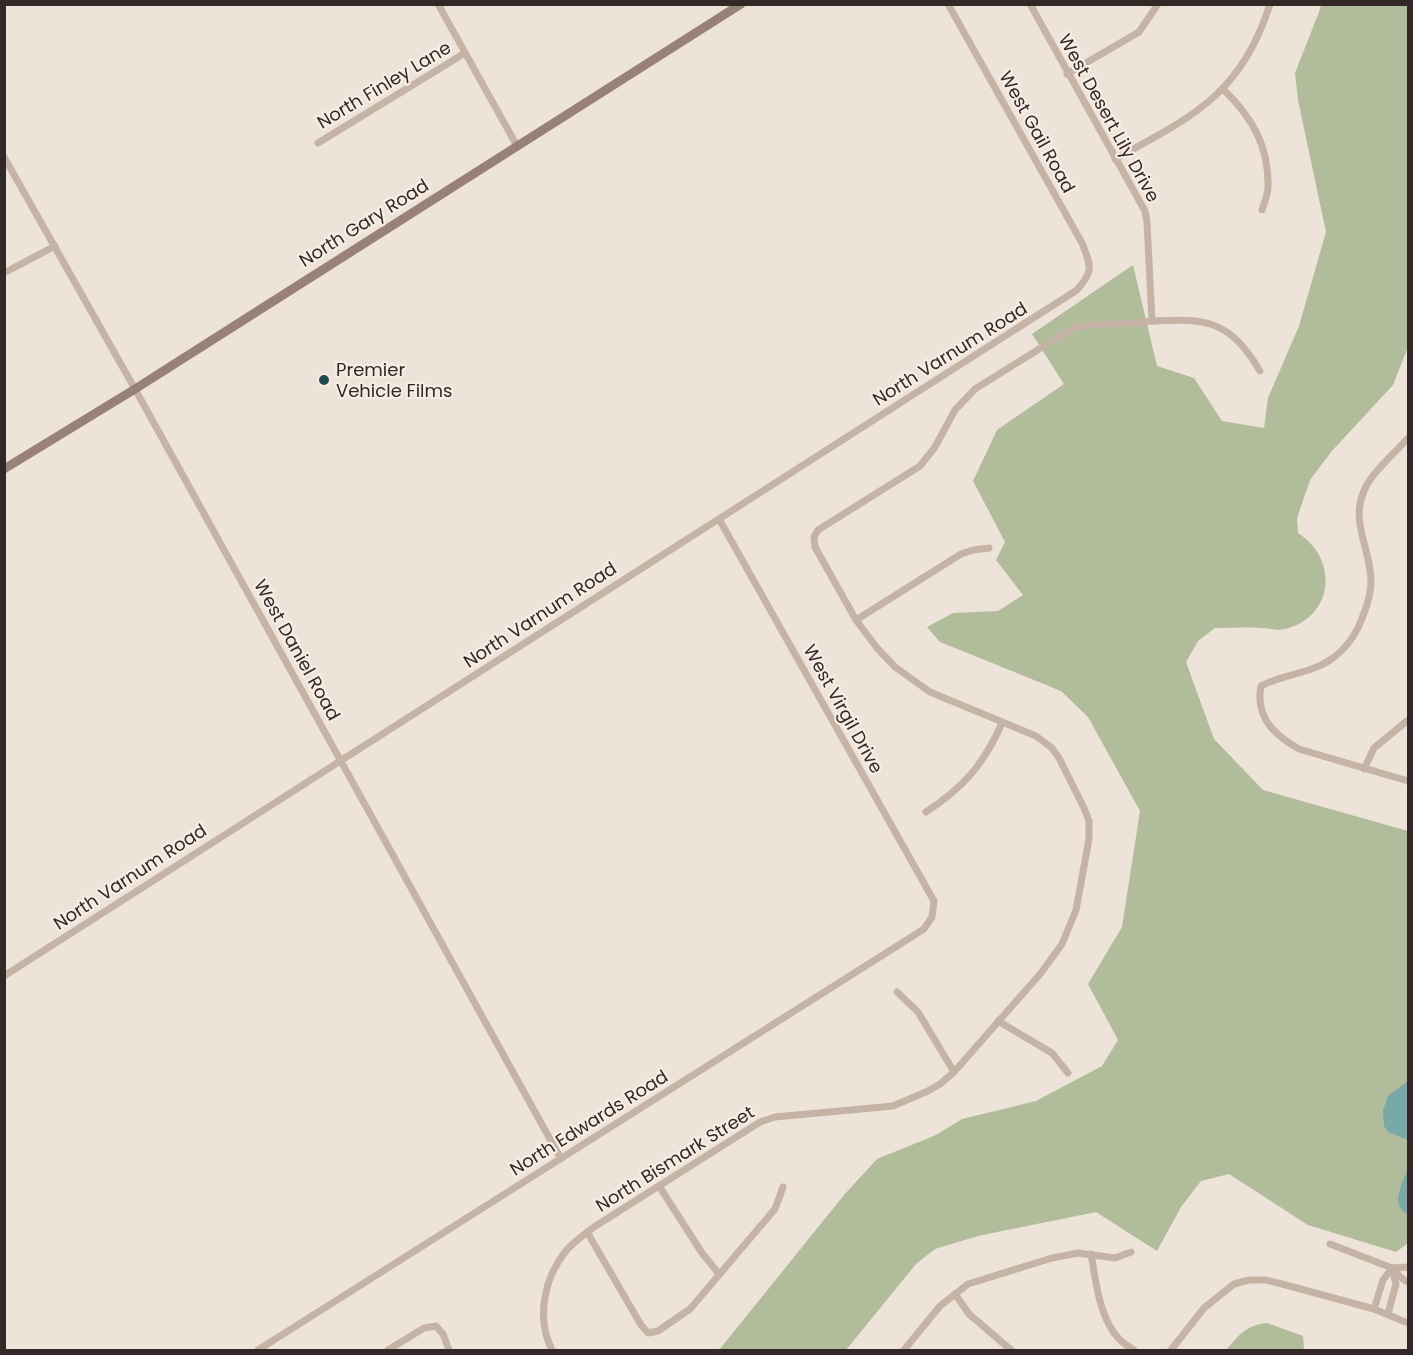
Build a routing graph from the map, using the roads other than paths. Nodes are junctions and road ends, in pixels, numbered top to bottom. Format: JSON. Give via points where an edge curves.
{"nodes":[{"id":1,"x":438,"y":4,"type":"edge"},
{"id":2,"x":741,"y":4,"type":"edge"},
{"id":3,"x":948,"y":4,"type":"edge"},
{"id":4,"x":1029,"y":4,"type":"edge"},
{"id":5,"x":1158,"y":4,"type":"edge"},
{"id":6,"x":1270,"y":4,"type":"edge"},
{"id":7,"x":465,"y":53,"type":"junction"},
{"id":8,"x":1067,"y":74,"type":"junction"},
{"id":9,"x":1223,"y":89,"type":"junction"},
{"id":10,"x":318,"y":143,"type":"dead end"},
{"id":11,"x":517,"y":146,"type":"junction"},
{"id":12,"x":4,"y":157,"type":"edge"},
{"id":13,"x":1115,"y":159,"type":"junction"},
{"id":14,"x":1262,"y":210,"type":"dead end"},
{"id":15,"x":55,"y":246,"type":"junction"},
{"id":16,"x":4,"y":273,"type":"edge"},
{"id":17,"x":1088,"y":277,"type":"joint"},
{"id":18,"x":1152,"y":321,"type":"junction"},
{"id":19,"x":1260,"y":371,"type":"dead end"},
{"id":20,"x":135,"y":388,"type":"junction"},
{"id":21,"x":1408,"y":438,"type":"edge"},
{"id":22,"x":4,"y":469,"type":"edge"},
{"id":23,"x":718,"y":519,"type":"junction"},
{"id":24,"x":989,"y":548,"type":"dead end"},
{"id":25,"x":856,"y":620,"type":"junction"},
{"id":26,"x":1408,"y":720,"type":"edge"},
{"id":27,"x":1002,"y":723,"type":"junction"},
{"id":28,"x":341,"y":760,"type":"junction"},
{"id":29,"x":1364,"y":769,"type":"junction"},
{"id":30,"x":1408,"y":781,"type":"edge"},
{"id":31,"x":926,"y":812,"type":"dead end"},
{"id":32,"x":932,"y":917,"type":"joint"},
{"id":33,"x":4,"y":976,"type":"edge"},
{"id":34,"x":897,"y":992,"type":"dead end"},
{"id":35,"x":998,"y":1021,"type":"junction"},
{"id":36,"x":954,"y":1072,"type":"junction"},
{"id":37,"x":1068,"y":1073,"type":"dead end"},
{"id":38,"x":561,"y":1159,"type":"junction"},
{"id":39,"x":659,"y":1186,"type":"junction"},
{"id":40,"x":783,"y":1187,"type":"dead end"},
{"id":41,"x":586,"y":1232,"type":"junction"},
{"id":42,"x":1330,"y":1244,"type":"dead end"},
{"id":43,"x":1131,"y":1252,"type":"dead end"},
{"id":44,"x":1091,"y":1254,"type":"junction"},
{"id":45,"x":1408,"y":1267,"type":"edge"},
{"id":46,"x":1392,"y":1268,"type":"junction"},
{"id":47,"x":720,"y":1274,"type":"junction"},
{"id":48,"x":1408,"y":1282,"type":"edge"},
{"id":49,"x":955,"y":1294,"type":"junction"},
{"id":50,"x":1374,"y":1309,"type":"junction"},
{"id":51,"x":1388,"y":1314,"type":"junction"},
{"id":52,"x":1408,"y":1323,"type":"edge"},
{"id":53,"x":258,"y":1350,"type":"edge"},
{"id":54,"x":388,"y":1350,"type":"edge"},
{"id":55,"x":449,"y":1350,"type":"edge"},
{"id":56,"x":552,"y":1350,"type":"edge"},
{"id":57,"x":904,"y":1350,"type":"edge"},
{"id":58,"x":1011,"y":1350,"type":"edge"},
{"id":59,"x":1134,"y":1350,"type":"edge"},
{"id":60,"x":1171,"y":1350,"type":"edge"}],
"edges":[{"from":1,"to":7,"type":"street"},
{"from":2,"to":11,"type":"street","name":"North Gary Road"},
{"from":3,"to":17,"type":"street","name":"West Gail Road","via":[[1082,243],[1090,262]]},
{"from":4,"to":8,"type":"street","name":"West Desert Lily Drive"},
{"from":5,"to":8,"type":"street","via":[[1139,32]]},
{"from":6,"to":9,"type":"street","via":[[1254,47]]},
{"from":7,"to":10,"type":"street","name":"North Finley Lane"},
{"from":7,"to":11,"type":"street"},
{"from":8,"to":13,"type":"street","name":"West Desert Lily Drive"},
{"from":9,"to":13,"type":"street","via":[[1185,120]]},
{"from":9,"to":14,"type":"street","via":[[1248,115],[1262,147],[1268,189]]},
{"from":11,"to":20,"type":"street","name":"North Gary Road"},
{"from":12,"to":15,"type":"street","name":"West Daniel Road"},
{"from":13,"to":18,"type":"street","name":"West Desert Lily Drive","via":[[1147,222]]},
{"from":15,"to":16,"type":"street"},
{"from":15,"to":20,"type":"street","name":"West Daniel Road"},
{"from":17,"to":23,"type":"street","name":"North Varnum Road","via":[[1062,301]]},
{"from":18,"to":19,"type":"street","via":[[1190,320],[1214,325],[1240,342]]},
{"from":18,"to":25,"type":"street","name":"North Bismark Street","via":[[1073,328],[975,389],[955,410],[920,466],[818,530],[815,547]]},
{"from":20,"to":22,"type":"street","name":"North Gary Road"},
{"from":20,"to":28,"type":"street","name":"West Daniel Road"},
{"from":21,"to":29,"type":"street","via":[[1363,492],[1360,535],[1368,557],[1370,596],[1353,638],[1329,661],[1261,686],[1258,700],[1271,728],[1284,741]]},
{"from":23,"to":28,"type":"street","name":"North Varnum Road"},
{"from":23,"to":32,"type":"street","name":"West Virgil Drive","via":[[933,901]]},
{"from":24,"to":25,"type":"street","via":[[961,554]]},
{"from":25,"to":27,"type":"street","name":"North Bismark Street","via":[[877,648],[910,679],[930,692]]},
{"from":26,"to":29,"type":"street","via":[[1374,748]]},
{"from":27,"to":31,"type":"street","via":[[979,766],[950,797]]},
{"from":27,"to":35,"type":"street","name":"North Bismark Street","via":[[1036,736],[1052,748],[1084,808],[1089,839],[1076,910],[1062,944]]},
{"from":28,"to":33,"type":"street","name":"North Varnum Road"},
{"from":28,"to":38,"type":"street","name":"West Daniel Road"},
{"from":29,"to":30,"type":"street"},
{"from":32,"to":38,"type":"street","name":"North Edwards Road","via":[[924,929]]},
{"from":34,"to":36,"type":"street","via":[[918,1012]]},
{"from":35,"to":36,"type":"street","name":"North Bismark Street"},
{"from":35,"to":37,"type":"street","via":[[1052,1053]]},
{"from":36,"to":39,"type":"street","name":"North Bismark Street","via":[[928,1091],[893,1106],[787,1115],[760,1122]]},
{"from":38,"to":53,"type":"street","name":"North Edwards Road"},
{"from":39,"to":41,"type":"street","name":"North Bismark Street"},
{"from":39,"to":47,"type":"street"},
{"from":40,"to":47,"type":"street","via":[[775,1209]]},
{"from":41,"to":47,"type":"street","via":[[648,1333],[658,1331],[690,1309]]},
{"from":41,"to":56,"type":"street","name":"North Bismark Street","via":[[557,1264],[548,1285],[544,1323]]},
{"from":42,"to":46,"type":"street"},
{"from":43,"to":44,"type":"street","via":[[1115,1258]]},
{"from":44,"to":49,"type":"street","via":[[1052,1258],[968,1284]]},
{"from":44,"to":59,"type":"street","via":[[1111,1328]]},
{"from":45,"to":46,"type":"street"},
{"from":46,"to":48,"type":"street"},
{"from":46,"to":50,"type":"street","via":[[1383,1280]]},
{"from":46,"to":51,"type":"street","via":[[1396,1284]]},
{"from":49,"to":57,"type":"street","via":[[940,1306]]},
{"from":49,"to":58,"type":"street","via":[[969,1314]]},
{"from":50,"to":51,"type":"street"},
{"from":50,"to":60,"type":"street","via":[[1266,1280],[1249,1280],[1234,1284],[1204,1308]]},
{"from":51,"to":52,"type":"street"},
{"from":54,"to":55,"type":"street","via":[[424,1328],[436,1326]]}]}
